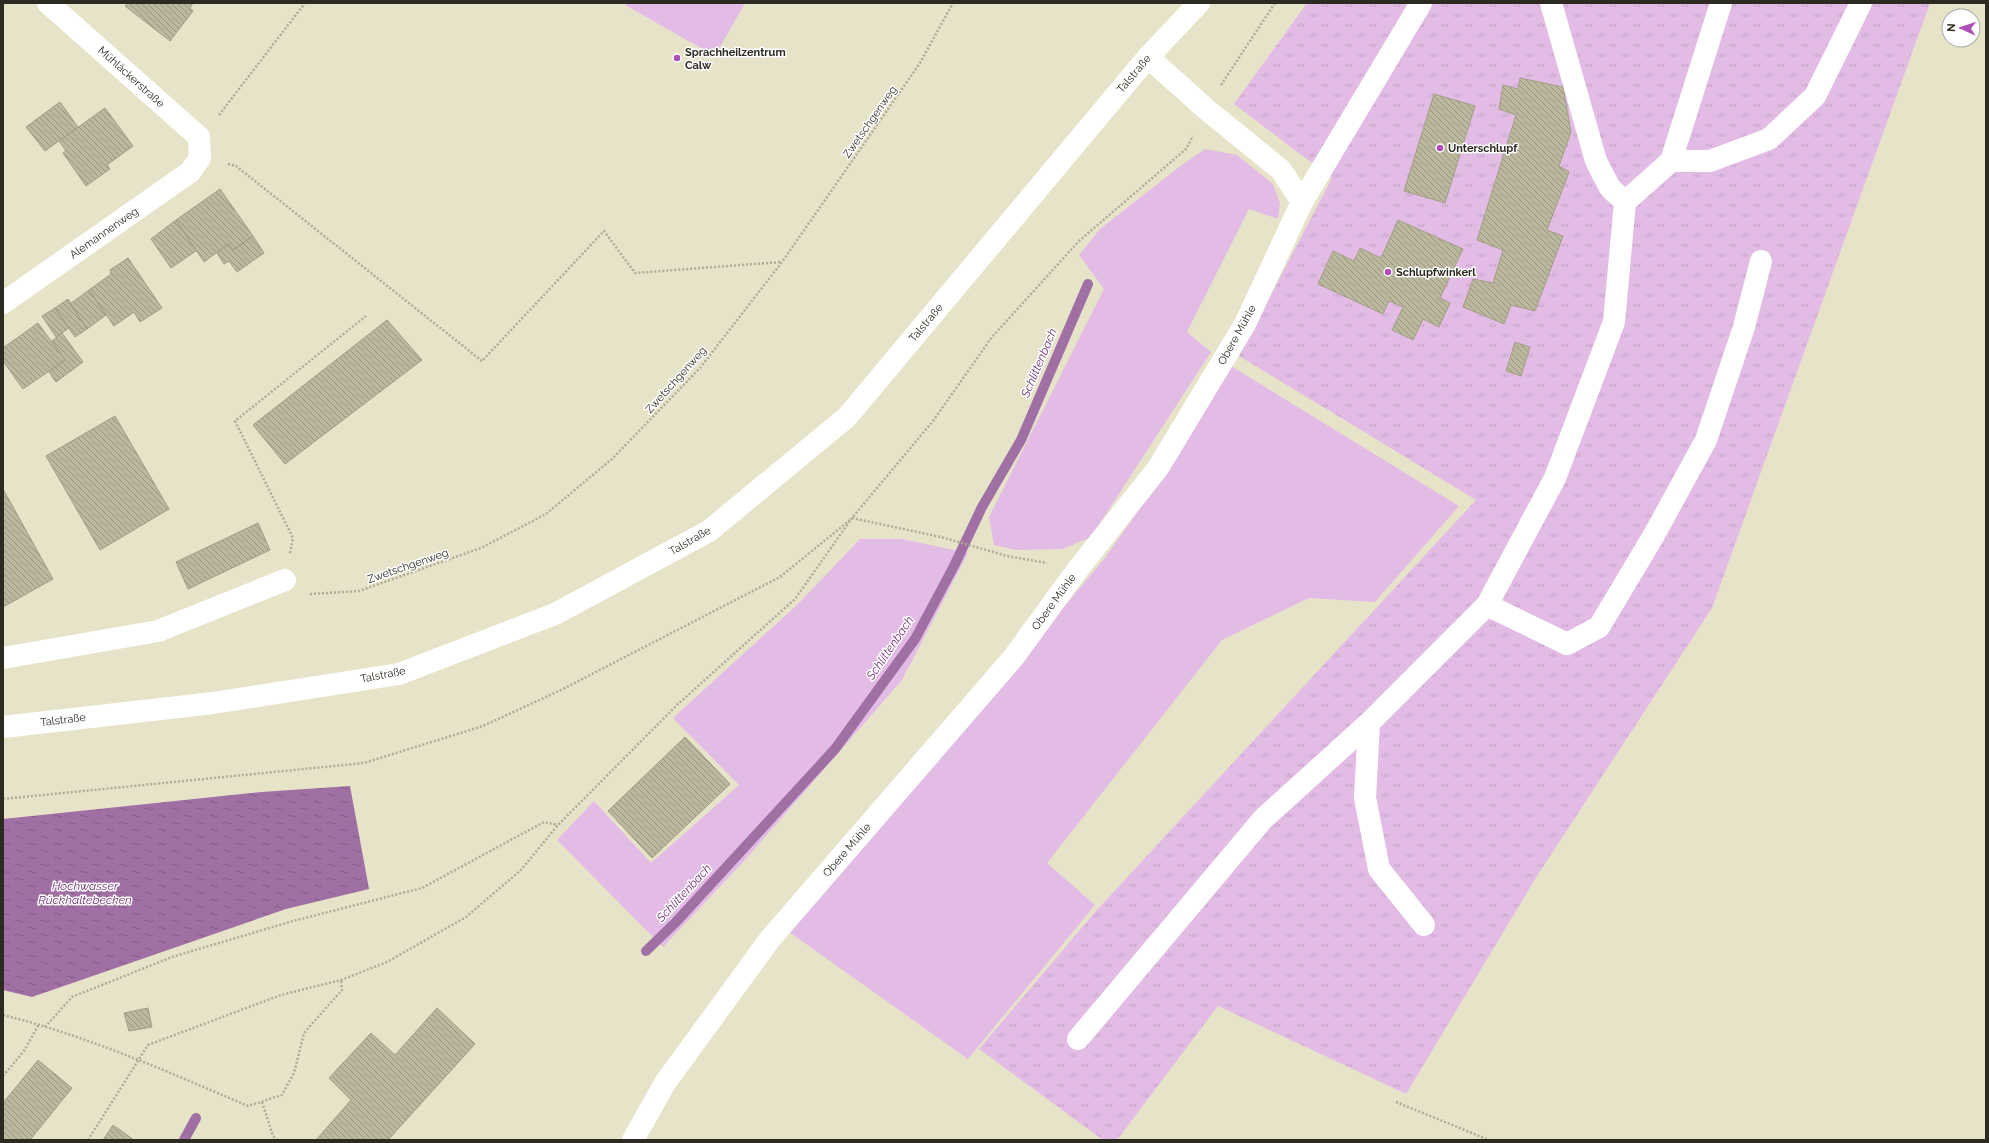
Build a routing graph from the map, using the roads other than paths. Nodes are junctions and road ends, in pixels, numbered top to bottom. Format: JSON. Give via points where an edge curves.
{"nodes":[{"id":1,"x":48,"y":3,"type":"edge"},
{"id":2,"x":1199,"y":3,"type":"edge"},
{"id":3,"x":1421,"y":3,"type":"edge"},
{"id":4,"x":1551,"y":3,"type":"edge"},
{"id":5,"x":1721,"y":3,"type":"edge"},
{"id":6,"x":1861,"y":3,"type":"edge"},
{"id":7,"x":1148,"y":58,"type":"junction"},
{"id":8,"x":199,"y":148,"type":"joint"},
{"id":9,"x":1671,"y":161,"type":"junction"},
{"id":10,"x":1302,"y":202,"type":"junction"},
{"id":11,"x":1626,"y":202,"type":"junction"},
{"id":12,"x":1761,"y":261,"type":"dead end"},
{"id":13,"x":3,"y":303,"type":"edge"},
{"id":14,"x":285,"y":580,"type":"road end"},
{"id":15,"x":1487,"y":605,"type":"junction"},
{"id":16,"x":3,"y":658,"type":"edge"},
{"id":17,"x":1369,"y":723,"type":"junction"},
{"id":18,"x":3,"y":727,"type":"edge"},
{"id":19,"x":1424,"y":925,"type":"dead end"},
{"id":20,"x":1078,"y":1040,"type":"dead end"},
{"id":21,"x":633,"y":1140,"type":"edge"}],
"edges":[{"from":1,"to":8,"type":"street","name":"Mühläckerstraße"},
{"from":2,"to":7,"type":"street","name":"Talstraße"},
{"from":3,"to":10,"type":"street","name":"Obere Mühle"},
{"from":4,"to":11,"type":"street","via":[[1596,161],[1610,188]]},
{"from":5,"to":9,"type":"street"},
{"from":6,"to":9,"type":"street","via":[[1814,96],[1770,139],[1710,161]]},
{"from":7,"to":10,"type":"street","via":[[1282,170]]},
{"from":7,"to":18,"type":"street","name":"Talstraße","via":[[848,417],[709,531],[555,614],[400,674],[213,703]]},
{"from":8,"to":13,"type":"street","name":"Alemannenweg","via":[[190,172]]},
{"from":9,"to":11,"type":"street"},
{"from":10,"to":21,"type":"street","name":"Obere Mühle","via":[[1245,324],[1158,468],[1078,569],[1013,658],[770,939],[665,1083]]},
{"from":11,"to":15,"type":"street","via":[[1614,322],[1555,478]]},
{"from":12,"to":15,"type":"street","via":[[1744,327],[1706,440],[1654,535],[1599,627],[1567,644]]},
{"from":14,"to":16,"type":"street","via":[[158,630]]},
{"from":15,"to":17,"type":"street"},
{"from":17,"to":19,"type":"street","via":[[1365,798],[1379,869]]},
{"from":17,"to":20,"type":"street","via":[[1263,819]]}]}
